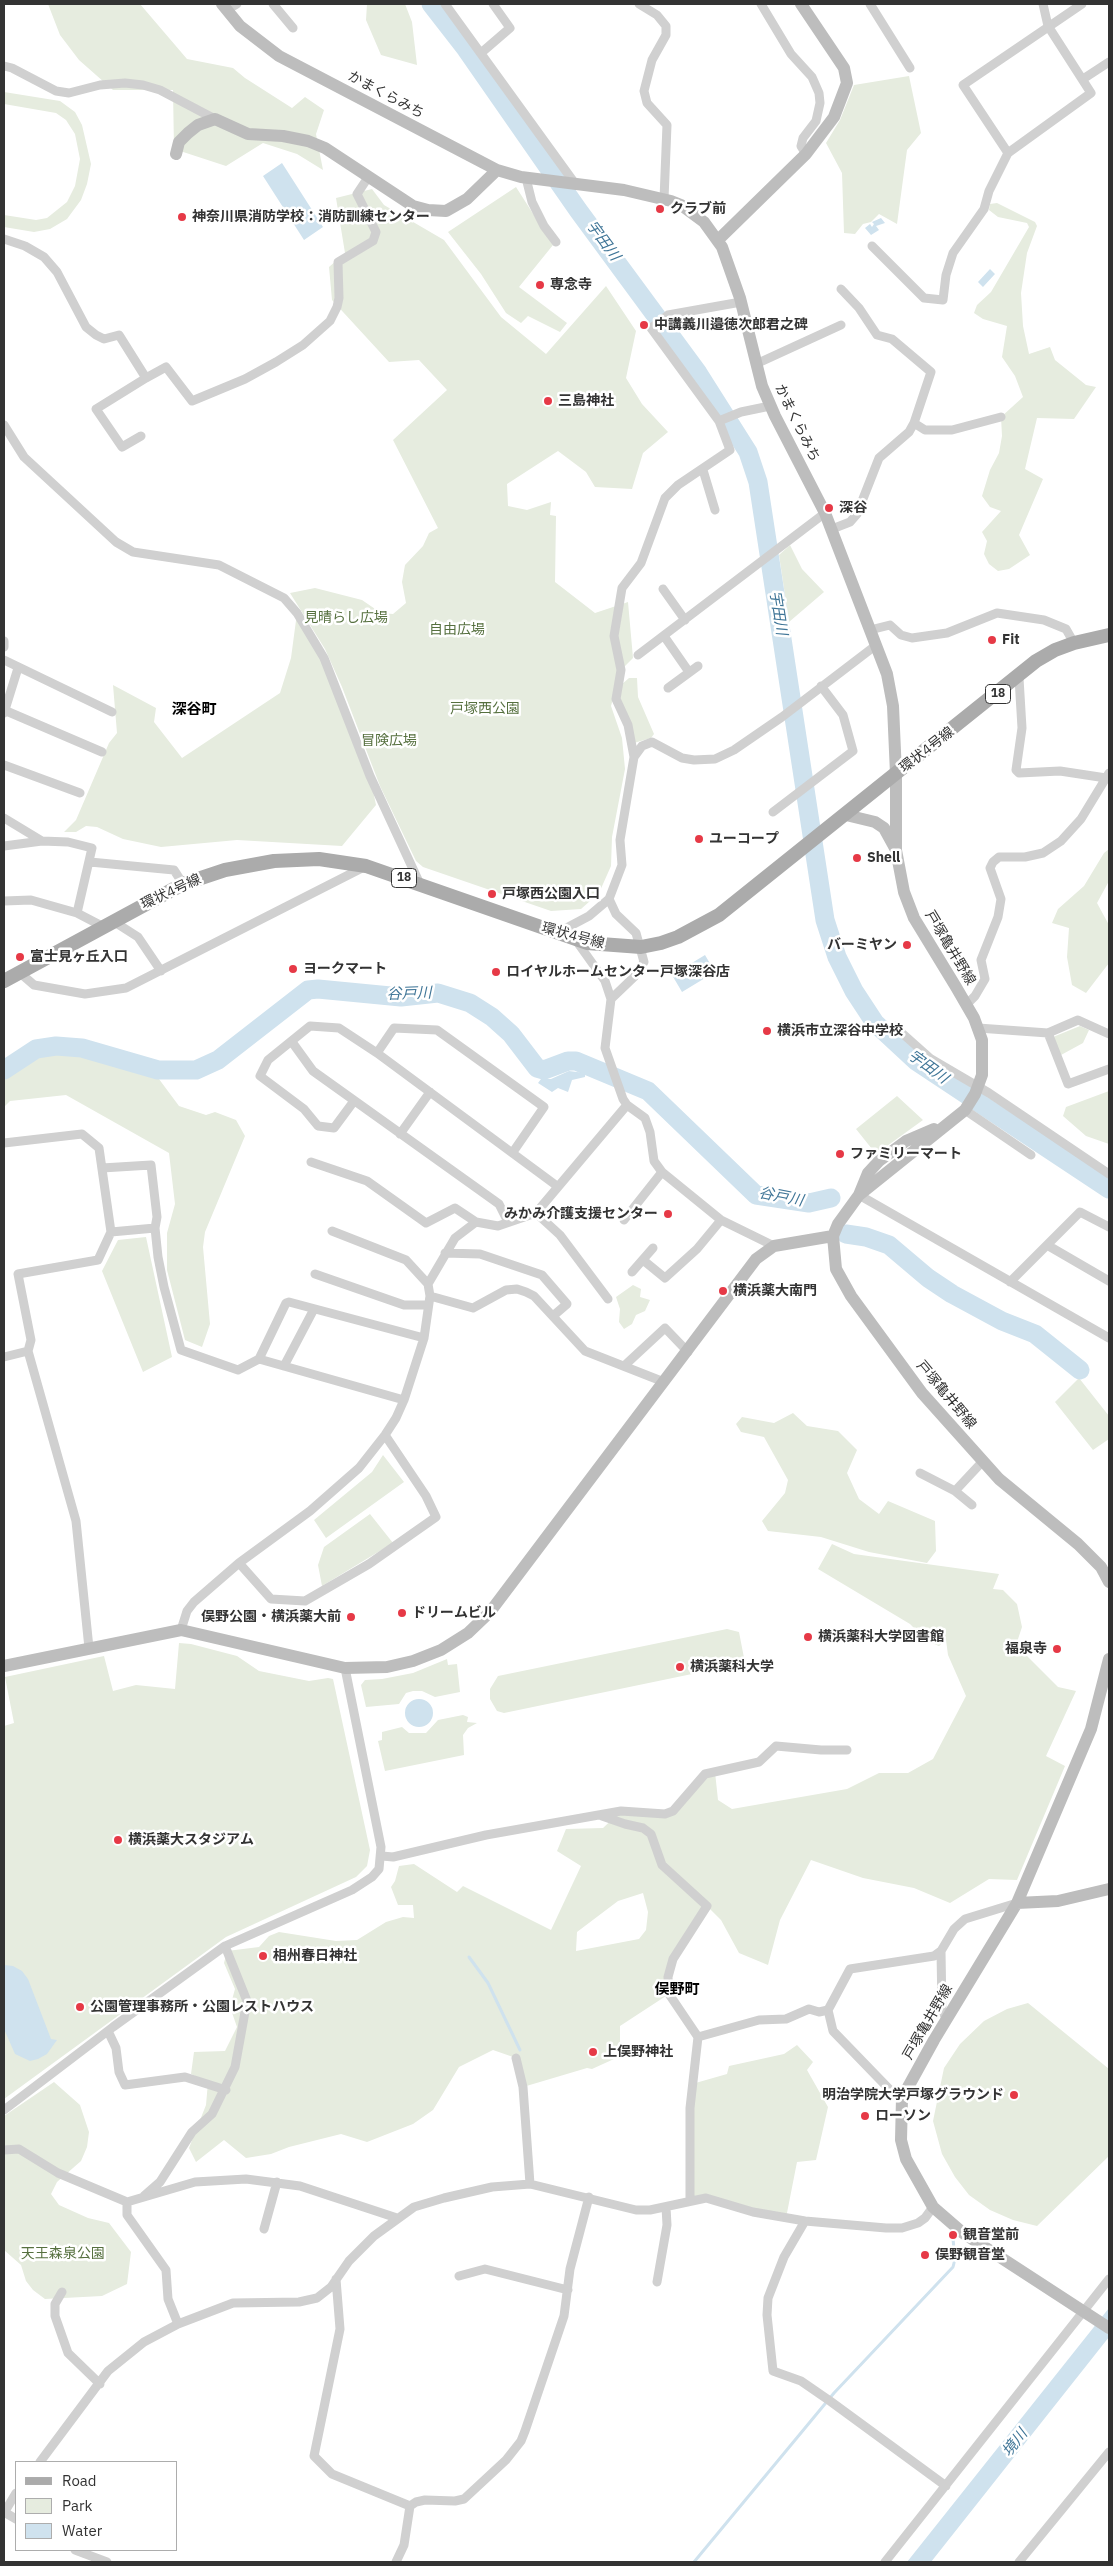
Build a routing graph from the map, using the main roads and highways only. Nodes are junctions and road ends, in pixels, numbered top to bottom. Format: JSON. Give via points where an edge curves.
{"nodes":[{"id":1,"x":802,"y":4,"type":"edge"},
{"id":2,"x":229,"y":6,"type":"edge"},
{"id":3,"x":176,"y":154,"type":"dead end"},
{"id":4,"x":497,"y":170,"type":"junction"},
{"id":5,"x":718,"y":240,"type":"junction"},
{"id":6,"x":1109,"y":636,"type":"edge"},
{"id":7,"x":896,"y":774,"type":"junction"},
{"id":8,"x":846,"y":816,"type":"junction"},
{"id":9,"x":896,"y":850,"type":"junction"},
{"id":10,"x":4,"y":981,"type":"edge"},
{"id":11,"x":833,"y":1236,"type":"junction"},
{"id":12,"x":1109,"y":1582,"type":"edge"},
{"id":13,"x":1109,"y":1659,"type":"edge"},
{"id":14,"x":4,"y":1666,"type":"edge"},
{"id":15,"x":1109,"y":1889,"type":"edge"},
{"id":16,"x":1018,"y":1903,"type":"junction"},
{"id":17,"x":1109,"y":2328,"type":"edge"}],
"edges":[{"from":1,"to":5,"type":"main road","via":[[844,68],[847,83],[834,117],[806,154]]},
{"from":2,"to":4,"type":"main road","name":"かまくらみち","via":[[240,26],[279,56]]},
{"from":3,"to":4,"type":"main road","via":[[179,142],[188,132],[215,119],[248,134],[283,136],[326,148],[413,206],[446,211],[467,199]]},
{"from":4,"to":5,"type":"main road","name":"かまくらみち","via":[[553,183],[624,190],[664,199],[681,205]]},
{"from":5,"to":7,"type":"main road","name":"かまくらみち","via":[[733,272],[770,406],[832,529],[887,674],[893,706]]},
{"from":6,"to":7,"type":"main road","name":"環状4号線","number":"18","via":[[1074,643],[1036,661],[1019,678]]},
{"from":7,"to":8,"type":"main road","name":"環状4号線","number":"18"},
{"from":7,"to":9,"type":"main road","name":"戸塚亀井野線"},
{"from":8,"to":9,"type":"main road","via":[[875,822],[884,828]]},
{"from":8,"to":10,"type":"main road","name":"環状4号線","number":"18","via":[[713,918],[678,937],[641,947],[611,946],[575,939],[366,866],[319,859],[274,861],[225,870],[183,884]]},
{"from":9,"to":11,"type":"main road","name":"戸塚亀井野線","via":[[904,892],[914,918],[978,1028],[984,1059],[977,1091],[966,1108],[859,1195]]},
{"from":11,"to":12,"type":"main road","name":"戸塚亀井野線","via":[[836,1269],[843,1285],[922,1393],[999,1479],[1078,1544],[1101,1567]]},
{"from":11,"to":14,"type":"main road","via":[[774,1246],[756,1259],[490,1612],[468,1633],[441,1650],[413,1661],[376,1668],[345,1668],[181,1630]]},
{"from":13,"to":16,"type":"main road","name":"戸塚亀井野線","via":[[1091,1728]]},
{"from":15,"to":16,"type":"main road","via":[[1058,1901]]},
{"from":16,"to":17,"type":"main road","name":"戸塚亀井野線","via":[[902,2098],[901,2140],[906,2159],[933,2207],[962,2233]]}]}
